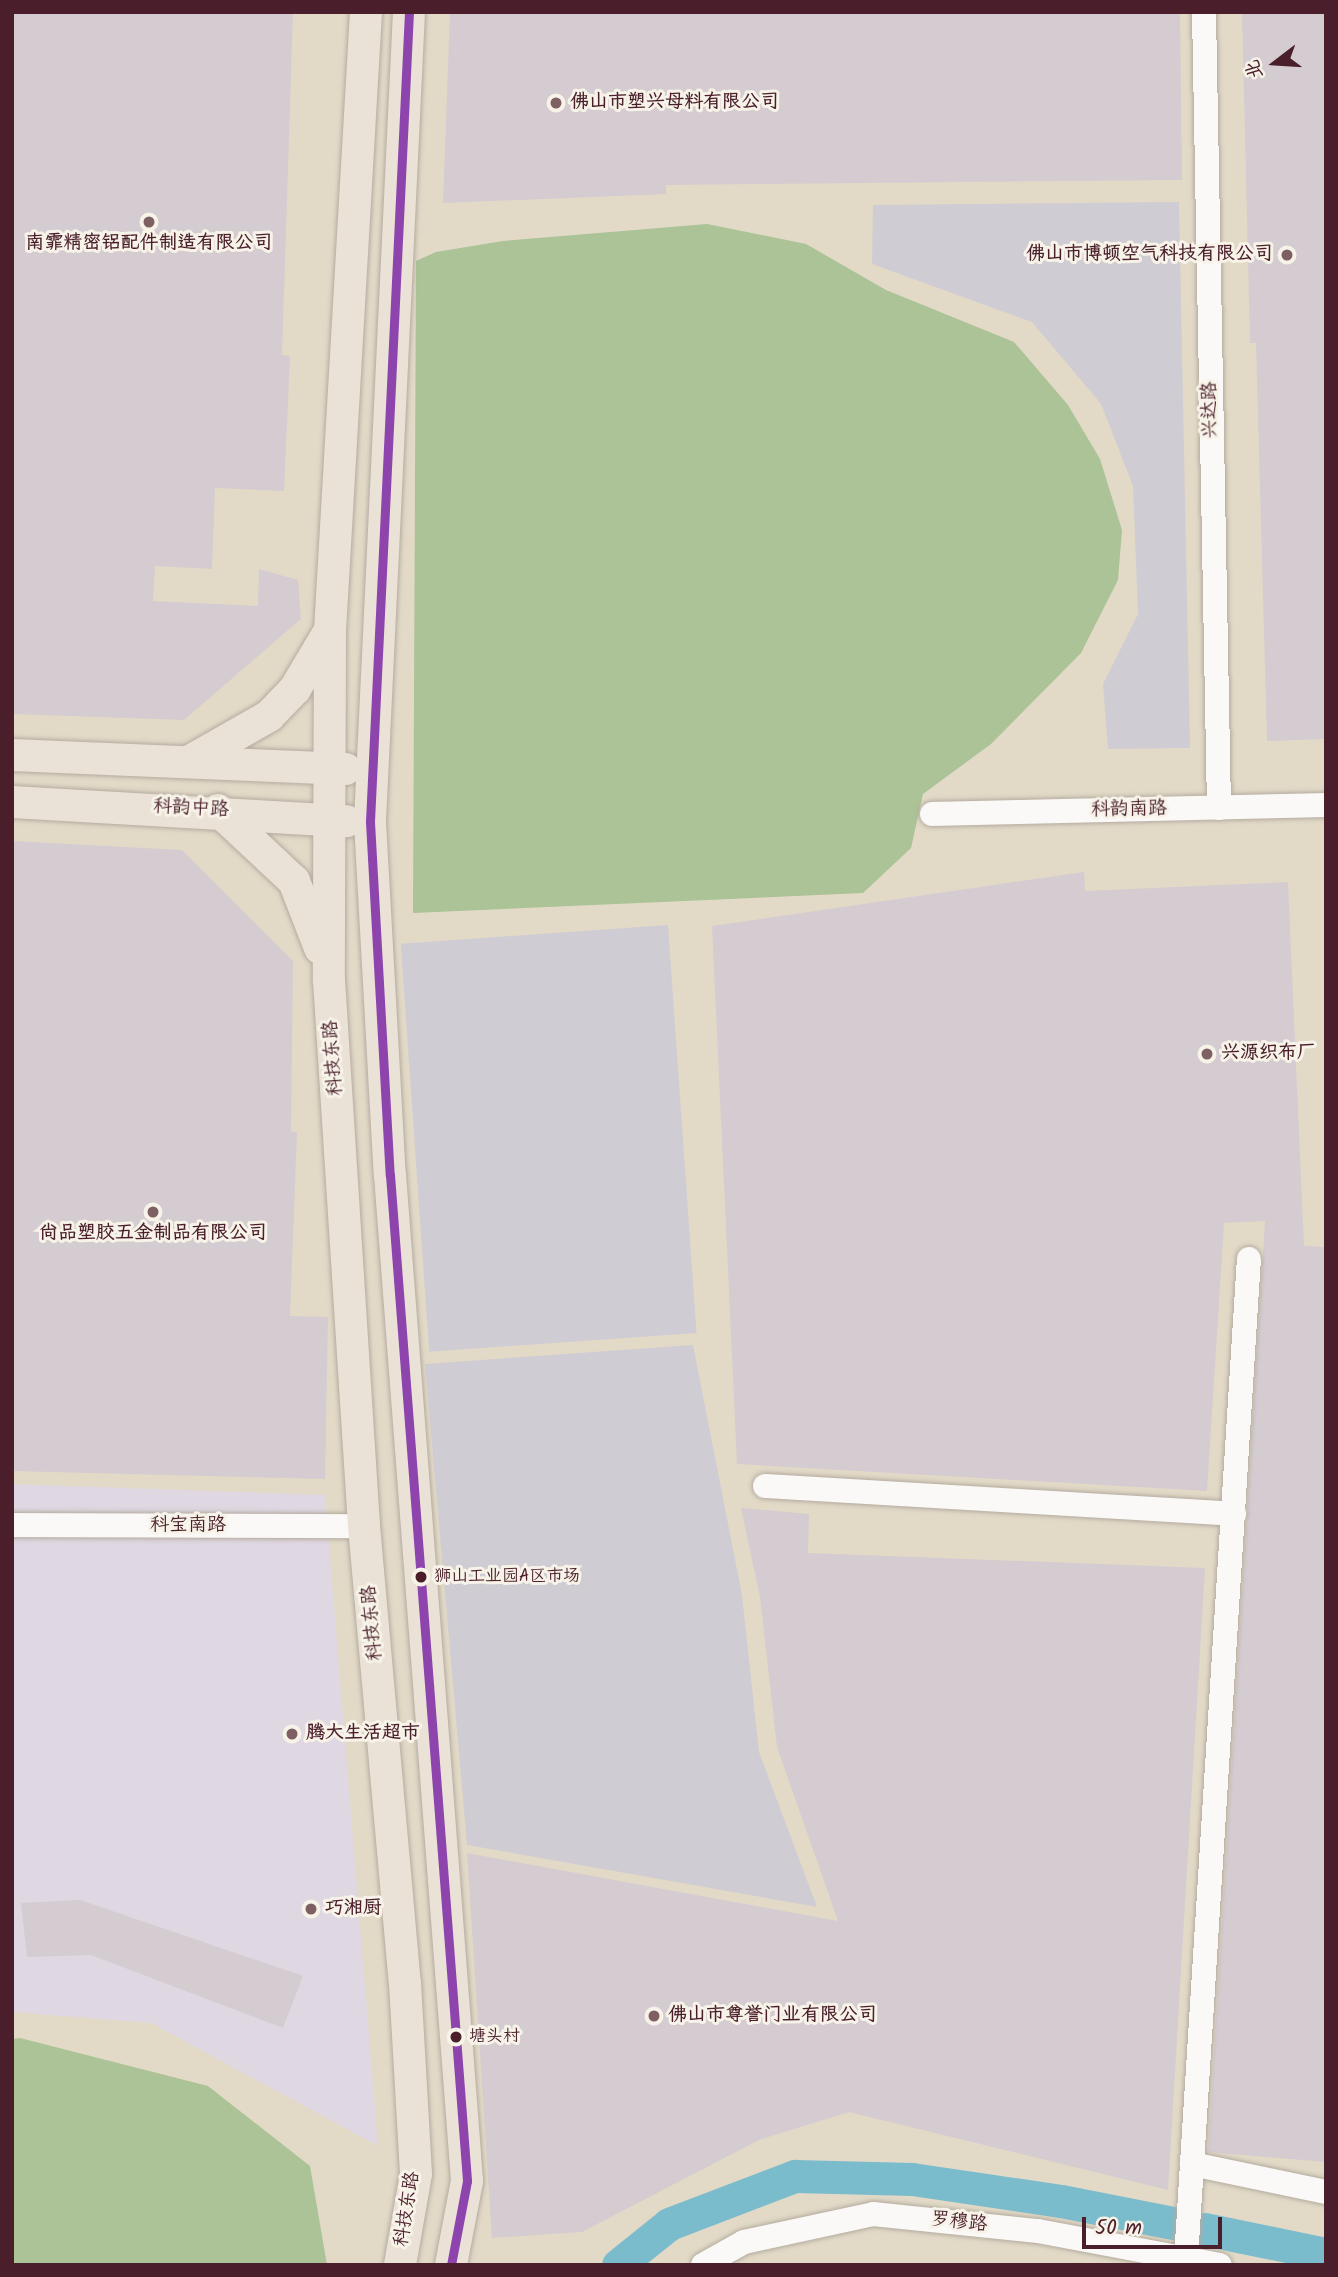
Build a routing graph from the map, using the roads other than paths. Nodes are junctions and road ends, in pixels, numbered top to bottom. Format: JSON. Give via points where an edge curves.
{"nodes":[{"id":1,"x":366,"y":12,"type":"edge"},
{"id":2,"x":409,"y":12,"type":"edge"},
{"id":3,"x":1204,"y":12,"type":"edge"},
{"id":4,"x":330,"y":631,"type":"junction"},
{"id":5,"x":12,"y":755,"type":"edge"},
{"id":6,"x":187,"y":762,"type":"junction"},
{"id":7,"x":327,"y":767,"type":"junction"},
{"id":8,"x":372,"y":772,"type":"junction"},
{"id":9,"x":12,"y":802,"type":"edge"},
{"id":10,"x":1326,"y":805,"type":"edge"},
{"id":11,"x":1219,"y":808,"type":"junction"},
{"id":12,"x":218,"y":810,"type":"junction"},
{"id":13,"x":932,"y":814,"type":"dead end"},
{"id":14,"x":327,"y":820,"type":"junction"},
{"id":15,"x":370,"y":822,"type":"junction"},
{"id":16,"x":329,"y":980,"type":"junction"},
{"id":17,"x":1249,"y":1259,"type":"dead end"},
{"id":18,"x":765,"y":1486,"type":"dead end"},
{"id":19,"x":1234,"y":1514,"type":"junction"},
{"id":20,"x":12,"y":1525,"type":"edge"},
{"id":21,"x":364,"y":1526,"type":"junction"},
{"id":22,"x":1192,"y":2164,"type":"junction"},
{"id":23,"x":1326,"y":2192,"type":"edge"},
{"id":24,"x":1186,"y":2259,"type":"junction"},
{"id":25,"x":400,"y":2265,"type":"edge"},
{"id":26,"x":451,"y":2265,"type":"edge"},
{"id":27,"x":703,"y":2265,"type":"edge"},
{"id":28,"x":1220,"y":2265,"type":"edge"}],
"edges":[{"from":1,"to":4,"type":"main road"},
{"from":2,"to":8,"type":"main road"},
{"from":3,"to":11,"type":"street","name":"兴达路"},
{"from":4,"to":6,"type":"main road","via":[[295,689],[269,716]]},
{"from":4,"to":7,"type":"main road"},
{"from":5,"to":6,"type":"main road"},
{"from":6,"to":7,"type":"main road"},
{"from":7,"to":8,"type":"main road"},
{"from":7,"to":14,"type":"main road"},
{"from":8,"to":15,"type":"main road"},
{"from":9,"to":12,"type":"main road","name":"科韵中路"},
{"from":10,"to":11,"type":"street","name":"科韵南路"},
{"from":11,"to":13,"type":"street","name":"科韵南路"},
{"from":12,"to":14,"type":"main road","name":"科韵中路"},
{"from":12,"to":16,"type":"main road","via":[[294,881],[316,930]]},
{"from":14,"to":15,"type":"main road","name":"科韵中路"},
{"from":14,"to":16,"type":"main road"},
{"from":15,"to":26,"type":"main road","via":[[390,1175],[467,2182]]},
{"from":16,"to":21,"type":"main road","name":"科技东路"},
{"from":17,"to":19,"type":"street"},
{"from":18,"to":19,"type":"street"},
{"from":19,"to":22,"type":"street"},
{"from":20,"to":21,"type":"street","name":"科宝南路"},
{"from":21,"to":25,"type":"main road","name":"科技东路","via":[[405,1983],[416,2174]]},
{"from":22,"to":23,"type":"street"},
{"from":22,"to":24,"type":"street"},
{"from":24,"to":27,"type":"street","name":"罗穆路","via":[[1038,2231],[873,2214],[744,2242]]},
{"from":24,"to":28,"type":"street","name":"罗穆路"}]}
